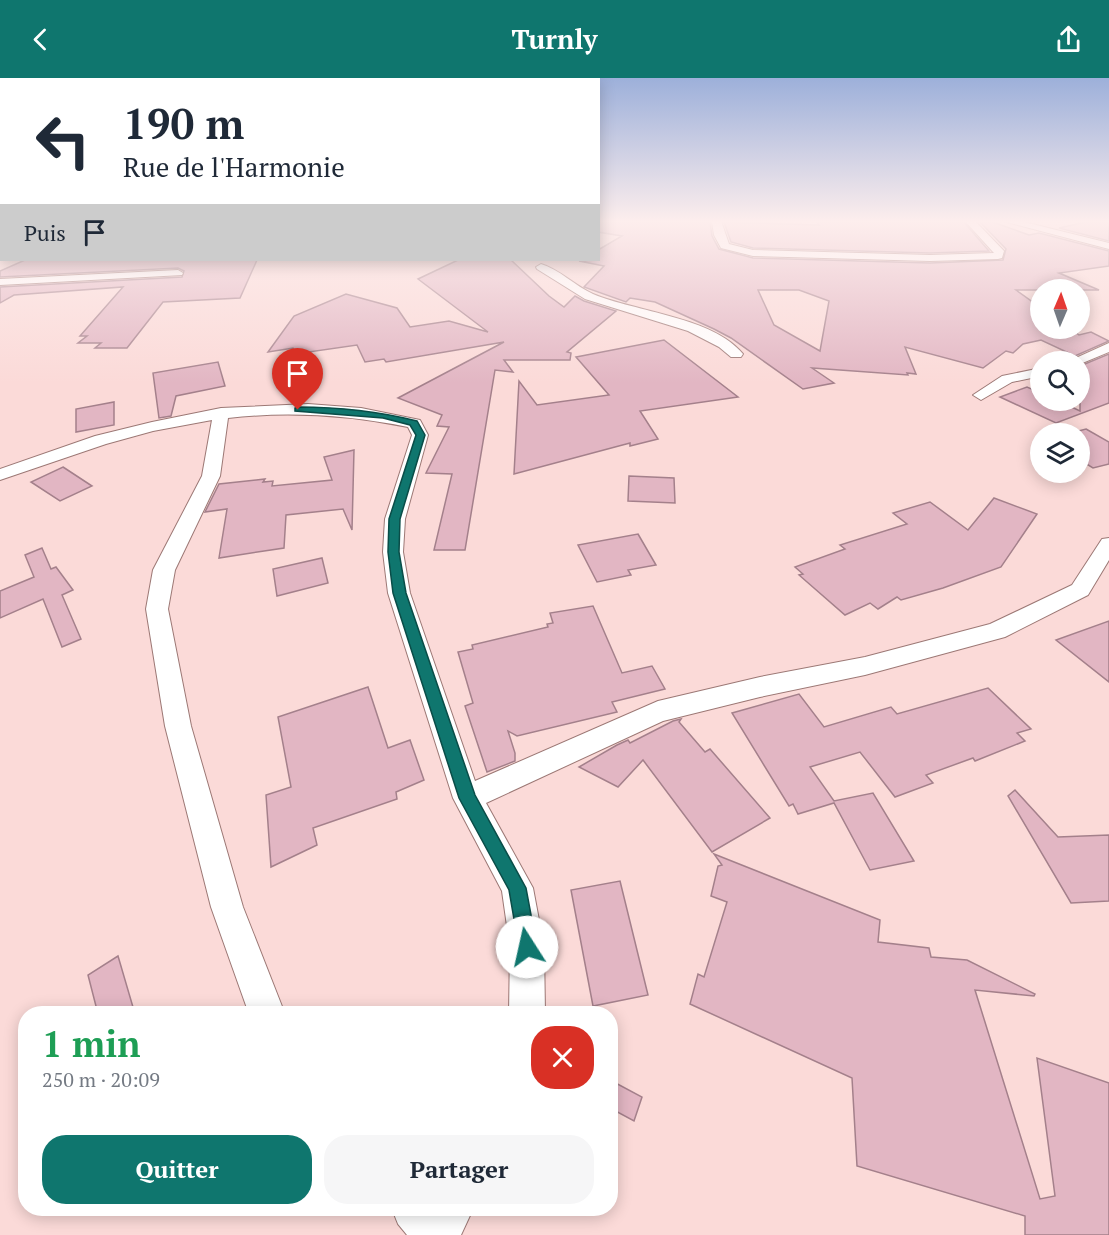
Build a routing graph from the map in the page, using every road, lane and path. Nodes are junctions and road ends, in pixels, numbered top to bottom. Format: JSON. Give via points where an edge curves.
{"nodes":[{"id":1,"x":139,"y":275,"type":"edge"},
{"id":2,"x":552,"y":275,"type":"edge"},
{"id":3,"x":0,"y":282,"type":"edge"},
{"id":4,"x":1109,"y":347,"type":"edge"},
{"id":5,"x":736,"y":354,"type":"dead end"},
{"id":6,"x":1090,"y":355,"type":"edge"},
{"id":7,"x":1030,"y":374,"type":"edge"},
{"id":8,"x":981,"y":396,"type":"dead end"},
{"id":9,"x":221,"y":413,"type":"junction"},
{"id":10,"x":0,"y":475,"type":"edge"},
{"id":11,"x":1109,"y":544,"type":"edge"},
{"id":12,"x":467,"y":798,"type":"junction"},
{"id":13,"x":264,"y":1006,"type":"edge"},
{"id":14,"x":527,"y":1006,"type":"edge"},
{"id":15,"x":418,"y":1216,"type":"edge"},
{"id":16,"x":448,"y":1216,"type":"edge"},
{"id":17,"x":436,"y":1235,"type":"edge"}],
"edges":[{"from":1,"to":3,"type":"street"},
{"from":2,"to":5,"type":"street","via":[[571,289],[607,303],[658,315],[726,345]]},
{"from":4,"to":6,"type":"street"},
{"from":7,"to":8,"type":"street","via":[[1007,379]]},
{"from":9,"to":10,"type":"street","via":[[139,428]]},
{"from":9,"to":12,"type":"street","via":[[330,410],[414,423],[420,435],[395,519],[393,552],[399,593]]},
{"from":9,"to":13,"type":"street","via":[[211,476],[165,570],[157,609],[178,726],[227,907]]},
{"from":11,"to":12,"type":"street","via":[[1080,590],[997,631],[865,666],[658,712]]},
{"from":12,"to":14,"type":"street","via":[[517,888],[527,947]]},
{"from":15,"to":17,"type":"street"},
{"from":16,"to":17,"type":"street"}]}
